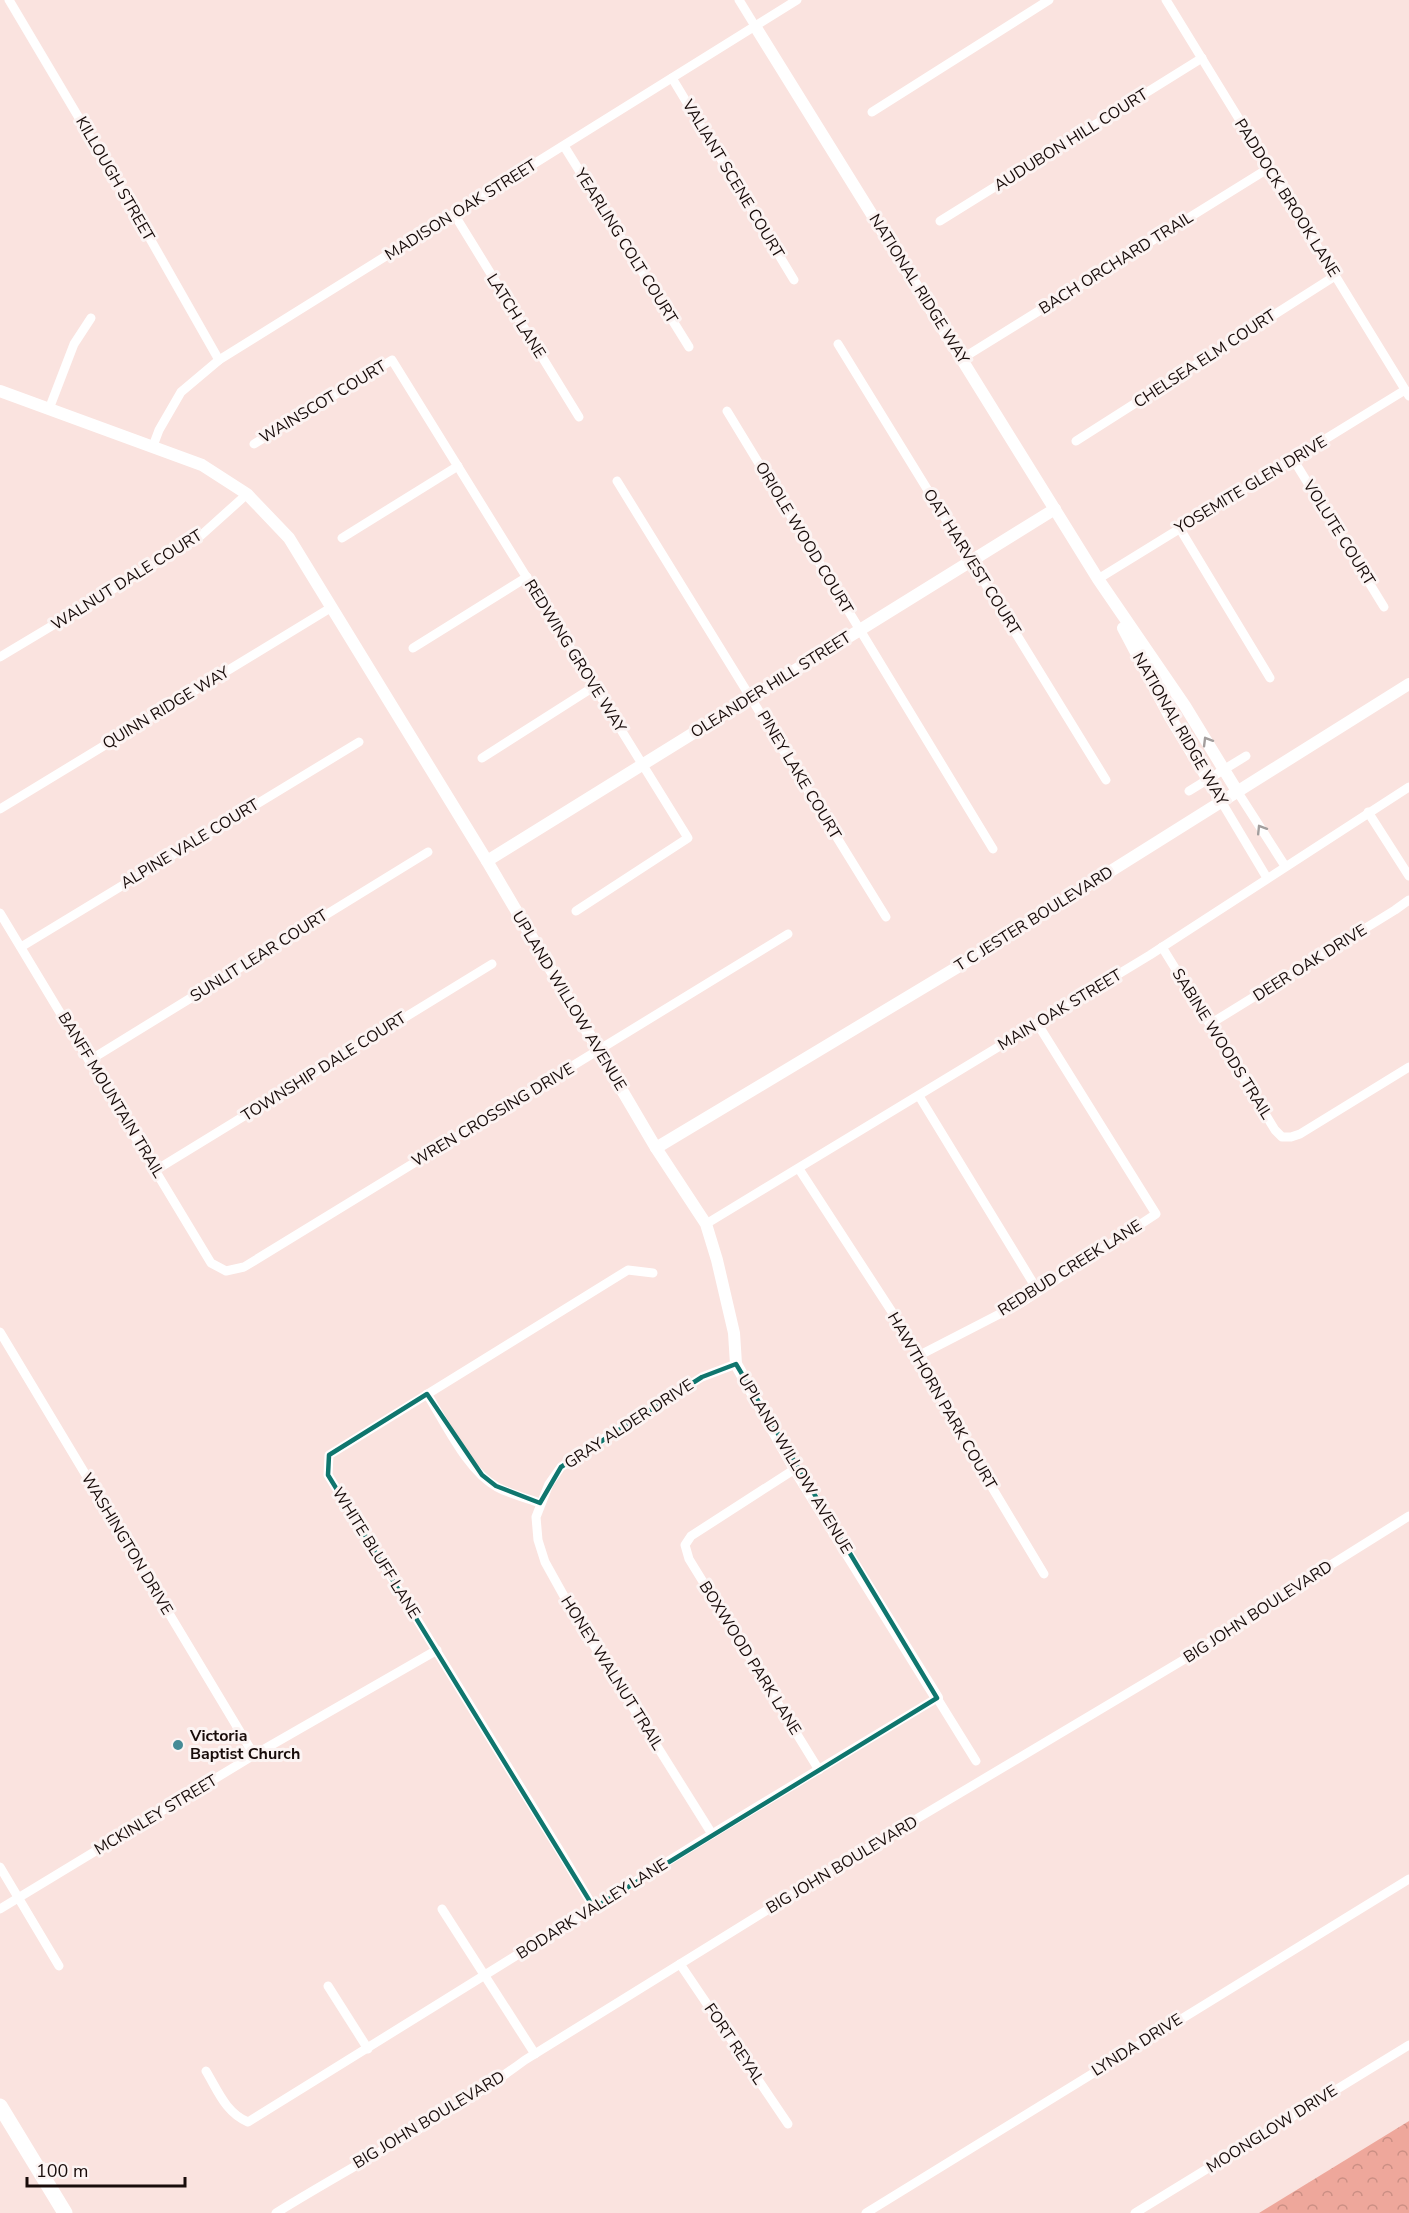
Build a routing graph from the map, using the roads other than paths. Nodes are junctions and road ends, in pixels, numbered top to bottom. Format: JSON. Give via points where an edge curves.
{"nodes":[{"id":1,"x":9,"y":0,"type":"edge"},
{"id":2,"x":739,"y":0,"type":"edge"},
{"id":3,"x":797,"y":0,"type":"edge"},
{"id":4,"x":1049,"y":0,"type":"edge"},
{"id":5,"x":1166,"y":0,"type":"edge"},
{"id":6,"x":755,"y":26,"type":"junction"},
{"id":7,"x":1202,"y":58,"type":"junction"},
{"id":8,"x":672,"y":78,"type":"junction"},
{"id":9,"x":872,"y":112,"type":"dead end"},
{"id":10,"x":564,"y":146,"type":"junction"},
{"id":11,"x":1269,"y":168,"type":"junction"},
{"id":12,"x":454,"y":214,"type":"junction"},
{"id":13,"x":940,"y":221,"type":"dead end"},
{"id":14,"x":1335,"y":276,"type":"junction"},
{"id":15,"x":794,"y":280,"type":"dead end"},
{"id":16,"x":91,"y":318,"type":"dead end"},
{"id":17,"x":838,"y":344,"type":"dead end"},
{"id":18,"x":689,"y":347,"type":"dead end"},
{"id":19,"x":963,"y":358,"type":"junction"},
{"id":20,"x":219,"y":360,"type":"junction"},
{"id":21,"x":392,"y":360,"type":"joint"},
{"id":22,"x":0,"y":391,"type":"edge"},
{"id":23,"x":1407,"y":393,"type":"edge"},
{"id":24,"x":49,"y":409,"type":"junction"},
{"id":25,"x":727,"y":411,"type":"dead end"},
{"id":26,"x":579,"y":417,"type":"dead end"},
{"id":27,"x":1076,"y":441,"type":"dead end"},
{"id":28,"x":254,"y":444,"type":"dead end"},
{"id":29,"x":153,"y":446,"type":"junction"},
{"id":30,"x":1293,"y":459,"type":"junction"},
{"id":31,"x":458,"y":466,"type":"junction"},
{"id":32,"x":617,"y":481,"type":"dead end"},
{"id":33,"x":247,"y":494,"type":"junction"},
{"id":34,"x":1055,"y":509,"type":"junction"},
{"id":35,"x":1180,"y":529,"type":"junction"},
{"id":36,"x":342,"y":538,"type":"dead end"},
{"id":37,"x":972,"y":561,"type":"junction"},
{"id":38,"x":527,"y":577,"type":"junction"},
{"id":39,"x":1098,"y":579,"type":"junction"},
{"id":40,"x":332,"y":607,"type":"junction"},
{"id":41,"x":1384,"y":607,"type":"dead end"},
{"id":42,"x":860,"y":630,"type":"junction"},
{"id":43,"x":413,"y":648,"type":"dead end"},
{"id":44,"x":1,"y":653,"type":"edge"},
{"id":45,"x":1270,"y":678,"type":"dead end"},
{"id":46,"x":1409,"y":684,"type":"edge"},
{"id":47,"x":594,"y":686,"type":"junction"},
{"id":48,"x":751,"y":696,"type":"junction"},
{"id":49,"x":359,"y":742,"type":"dead end"},
{"id":50,"x":1246,"y":756,"type":"dead end"},
{"id":51,"x":482,"y":758,"type":"dead end"},
{"id":52,"x":642,"y":764,"type":"junction"},
{"id":53,"x":1224,"y":769,"type":"junction"},
{"id":54,"x":1208,"y":779,"type":"junction"},
{"id":55,"x":1106,"y":780,"type":"dead end"},
{"id":56,"x":1409,"y":787,"type":"edge"},
{"id":57,"x":1189,"y":791,"type":"dead end"},
{"id":58,"x":1237,"y":791,"type":"junction"},
{"id":59,"x":1221,"y":801,"type":"junction"},
{"id":60,"x":0,"y":809,"type":"edge"},
{"id":61,"x":1368,"y":812,"type":"junction"},
{"id":62,"x":993,"y":849,"type":"dead end"},
{"id":63,"x":428,"y":852,"type":"dead end"},
{"id":64,"x":487,"y":861,"type":"junction"},
{"id":65,"x":1285,"y":866,"type":"junction"},
{"id":66,"x":1409,"y":876,"type":"edge"},
{"id":67,"x":1267,"y":878,"type":"junction"},
{"id":68,"x":1409,"y":900,"type":"edge"},
{"id":69,"x":576,"y":910,"type":"dead end"},
{"id":70,"x":0,"y":913,"type":"edge"},
{"id":71,"x":885,"y":917,"type":"dead end"},
{"id":72,"x":788,"y":934,"type":"dead end"},
{"id":73,"x":21,"y":947,"type":"junction"},
{"id":74,"x":1162,"y":947,"type":"junction"},
{"id":75,"x":492,"y":964,"type":"dead end"},
{"id":76,"x":1037,"y":1023,"type":"junction"},
{"id":77,"x":1210,"y":1024,"type":"junction"},
{"id":78,"x":598,"y":1052,"type":"junction"},
{"id":79,"x":90,"y":1060,"type":"junction"},
{"id":80,"x":1409,"y":1067,"type":"edge"},
{"id":81,"x":918,"y":1096,"type":"junction"},
{"id":82,"x":656,"y":1148,"type":"junction"},
{"id":83,"x":799,"y":1169,"type":"junction"},
{"id":84,"x":156,"y":1170,"type":"junction"},
{"id":85,"x":706,"y":1224,"type":"junction"},
{"id":86,"x":226,"y":1271,"type":"joint"},
{"id":87,"x":653,"y":1273,"type":"dead end"},
{"id":88,"x":1038,"y":1291,"type":"junction"},
{"id":89,"x":0,"y":1332,"type":"edge"},
{"id":90,"x":920,"y":1355,"type":"junction"},
{"id":91,"x":736,"y":1364,"type":"junction"},
{"id":92,"x":428,"y":1394,"type":"junction"},
{"id":93,"x":795,"y":1469,"type":"junction"},
{"id":94,"x":540,"y":1503,"type":"junction"},
{"id":95,"x":1409,"y":1516,"type":"edge"},
{"id":96,"x":1044,"y":1574,"type":"dead end"},
{"id":97,"x":437,"y":1650,"type":"junction"},
{"id":98,"x":937,"y":1698,"type":"junction"},
{"id":99,"x":254,"y":1755,"type":"junction"},
{"id":100,"x":976,"y":1761,"type":"dead end"},
{"id":101,"x":819,"y":1770,"type":"junction"},
{"id":102,"x":712,"y":1834,"type":"junction"},
{"id":103,"x":0,"y":1867,"type":"edge"},
{"id":104,"x":1409,"y":1879,"type":"edge"},
{"id":105,"x":18,"y":1898,"type":"junction"},
{"id":106,"x":594,"y":1908,"type":"junction"},
{"id":107,"x":0,"y":1909,"type":"edge"},
{"id":108,"x":442,"y":1909,"type":"dead end"},
{"id":109,"x":680,"y":1964,"type":"junction"},
{"id":110,"x":59,"y":1966,"type":"dead end"},
{"id":111,"x":486,"y":1975,"type":"junction"},
{"id":112,"x":328,"y":1986,"type":"dead end"},
{"id":113,"x":1409,"y":2044,"type":"edge"},
{"id":114,"x":368,"y":2049,"type":"junction"},
{"id":115,"x":535,"y":2054,"type":"junction"},
{"id":116,"x":206,"y":2071,"type":"dead end"},
{"id":117,"x":0,"y":2106,"type":"edge"},
{"id":118,"x":788,"y":2124,"type":"dead end"},
{"id":119,"x":65,"y":2213,"type":"edge"},
{"id":120,"x":276,"y":2213,"type":"edge"},
{"id":121,"x":866,"y":2213,"type":"edge"},
{"id":122,"x":1135,"y":2213,"type":"edge"}],
"edges":[{"from":1,"to":20,"type":"street","name":"KILLOUGH STREET"},
{"from":2,"to":6,"type":"street","name":"NATIONAL RIDGE WAY"},
{"from":3,"to":6,"type":"street","name":"MADISON OAK STREET"},
{"from":4,"to":9,"type":"street"},
{"from":5,"to":7,"type":"street","name":"PADDOCK BROOK LANE"},
{"from":6,"to":8,"type":"street","name":"MADISON OAK STREET"},
{"from":6,"to":19,"type":"street","name":"NATIONAL RIDGE WAY"},
{"from":7,"to":11,"type":"street","name":"PADDOCK BROOK LANE"},
{"from":7,"to":13,"type":"street","name":"AUDUBON HILL COURT"},
{"from":8,"to":10,"type":"street","name":"MADISON OAK STREET"},
{"from":8,"to":15,"type":"street","name":"VALIANT SCENE COURT"},
{"from":10,"to":12,"type":"street","name":"MADISON OAK STREET"},
{"from":10,"to":18,"type":"street","name":"YEARLING COLT COURT"},
{"from":11,"to":14,"type":"street","name":"PADDOCK BROOK LANE"},
{"from":11,"to":19,"type":"street","name":"BACH ORCHARD TRAIL"},
{"from":12,"to":20,"type":"street","name":"MADISON OAK STREET"},
{"from":12,"to":26,"type":"street","name":"LATCH LANE"},
{"from":14,"to":23,"type":"street","name":"PADDOCK BROOK LANE"},
{"from":14,"to":27,"type":"street","name":"CHELSEA ELM COURT"},
{"from":16,"to":24,"type":"street","via":[[74,344]]},
{"from":17,"to":37,"type":"street","name":"OAT HARVEST COURT"},
{"from":19,"to":34,"type":"street","name":"NATIONAL RIDGE WAY"},
{"from":20,"to":29,"type":"street","name":"MADISON OAK STREET","via":[[181,392]]},
{"from":21,"to":28,"type":"street","name":"WAINSCOT COURT"},
{"from":21,"to":31,"type":"street","name":"REDWING GROVE WAY"},
{"from":22,"to":24,"type":"street","name":"UPLAND WILLOW AVENUE"},
{"from":23,"to":30,"type":"street","name":"YOSEMITE GLEN DRIVE"},
{"from":24,"to":29,"type":"street","name":"UPLAND WILLOW AVENUE"},
{"from":25,"to":42,"type":"street","name":"ORIOLE WOOD COURT"},
{"from":29,"to":33,"type":"street","name":"UPLAND WILLOW AVENUE","via":[[202,465]]},
{"from":30,"to":35,"type":"street","name":"YOSEMITE GLEN DRIVE"},
{"from":30,"to":41,"type":"street","name":"VOLUTE COURT"},
{"from":31,"to":36,"type":"street"},
{"from":31,"to":38,"type":"street","name":"REDWING GROVE WAY"},
{"from":32,"to":48,"type":"street","name":"PINEY LAKE COURT"},
{"from":33,"to":40,"type":"street","name":"UPLAND WILLOW AVENUE","via":[[289,538]]},
{"from":33,"to":44,"type":"street","name":"WALNUT DALE COURT","via":[[197,539]]},
{"from":34,"to":37,"type":"street","name":"OLEANDER HILL STREET"},
{"from":34,"to":39,"type":"street","name":"NATIONAL RIDGE WAY"},
{"from":35,"to":39,"type":"street","name":"YOSEMITE GLEN DRIVE"},
{"from":35,"to":45,"type":"street"},
{"from":37,"to":42,"type":"street","name":"OLEANDER HILL STREET"},
{"from":37,"to":55,"type":"street","name":"OAT HARVEST COURT"},
{"from":38,"to":43,"type":"street"},
{"from":38,"to":47,"type":"street","name":"REDWING GROVE WAY"},
{"from":53,"to":39,"type":"street","name":"NATIONAL RIDGE WAY","one_way":true},
{"from":39,"to":54,"type":"street","name":"NATIONAL RIDGE WAY","via":[[1170,717]]},
{"from":40,"to":60,"type":"street","name":"QUINN RIDGE WAY"},
{"from":40,"to":64,"type":"street","name":"UPLAND WILLOW AVENUE"},
{"from":42,"to":48,"type":"street","name":"OLEANDER HILL STREET"},
{"from":42,"to":62,"type":"street","name":"ORIOLE WOOD COURT"},
{"from":46,"to":58,"type":"street","name":"T C JESTER BOULEVARD"},
{"from":47,"to":51,"type":"street"},
{"from":47,"to":52,"type":"street","name":"REDWING GROVE WAY"},
{"from":48,"to":52,"type":"street","name":"OLEANDER HILL STREET"},
{"from":48,"to":71,"type":"street","name":"PINEY LAKE COURT"},
{"from":49,"to":73,"type":"street","name":"ALPINE VALE COURT"},
{"from":50,"to":53,"type":"street"},
{"from":52,"to":64,"type":"street","name":"OLEANDER HILL STREET"},
{"from":52,"to":69,"type":"street","name":"REDWING GROVE WAY","via":[[688,838]]},
{"from":53,"to":54,"type":"street"},
{"from":53,"to":58,"type":"street","name":"NATIONAL RIDGE WAY"},
{"from":54,"to":57,"type":"street"},
{"from":54,"to":59,"type":"street","name":"NATIONAL RIDGE WAY"},
{"from":56,"to":61,"type":"street","name":"MAIN OAK STREET"},
{"from":58,"to":59,"type":"street","name":"T C JESTER BOULEVARD"},
{"from":65,"to":58,"type":"street","name":"NATIONAL RIDGE WAY","one_way":true},
{"from":59,"to":67,"type":"street","name":"NATIONAL RIDGE WAY"},
{"from":59,"to":82,"type":"street","name":"T C JESTER BOULEVARD","via":[[961,965]]},
{"from":61,"to":65,"type":"street","name":"MAIN OAK STREET"},
{"from":61,"to":66,"type":"street"},
{"from":63,"to":79,"type":"street","name":"SUNLIT LEAR COURT"},
{"from":64,"to":78,"type":"street","name":"UPLAND WILLOW AVENUE"},
{"from":65,"to":67,"type":"street","name":"MAIN OAK STREET"},
{"from":67,"to":74,"type":"street","name":"MAIN OAK STREET"},
{"from":68,"to":77,"type":"street","name":"DEER OAK DRIVE"},
{"from":70,"to":73,"type":"street","name":"BANFF MOUNTAIN TRAIL"},
{"from":72,"to":78,"type":"street","name":"WREN CROSSING DRIVE"},
{"from":73,"to":79,"type":"street","name":"BANFF MOUNTAIN TRAIL"},
{"from":74,"to":76,"type":"street","name":"MAIN OAK STREET"},
{"from":74,"to":77,"type":"street","name":"SABINE WOODS TRAIL"},
{"from":75,"to":84,"type":"street","name":"TOWNSHIP DALE COURT"},
{"from":76,"to":81,"type":"street","name":"MAIN OAK STREET"},
{"from":76,"to":88,"type":"street","name":"REDBUD CREEK LANE","via":[[1156,1214]]},
{"from":77,"to":80,"type":"street","name":"SABINE WOODS TRAIL","via":[[1281,1137],[1300,1134]]},
{"from":78,"to":82,"type":"street","name":"UPLAND WILLOW AVENUE"},
{"from":78,"to":86,"type":"street","name":"WREN CROSSING DRIVE","via":[[244,1267]]},
{"from":79,"to":84,"type":"street","name":"BANFF MOUNTAIN TRAIL"},
{"from":81,"to":83,"type":"street","name":"MAIN OAK STREET"},
{"from":81,"to":88,"type":"street"},
{"from":82,"to":85,"type":"street","name":"UPLAND WILLOW AVENUE"},
{"from":83,"to":85,"type":"street","name":"MAIN OAK STREET"},
{"from":83,"to":90,"type":"street","name":"HAWTHORN PARK COURT"},
{"from":84,"to":86,"type":"street","name":"BANFF MOUNTAIN TRAIL","via":[[211,1263]]},
{"from":85,"to":91,"type":"street","name":"UPLAND WILLOW AVENUE","via":[[734,1333]]},
{"from":87,"to":92,"type":"street","name":"WHITE BLUFF LANE","via":[[628,1270]]},
{"from":88,"to":90,"type":"street","name":"REDBUD CREEK LANE"},
{"from":89,"to":99,"type":"street","name":"WASHINGTON DRIVE"},
{"from":90,"to":96,"type":"street","name":"HAWTHORN PARK COURT","via":[[972,1454]]},
{"from":91,"to":93,"type":"street","name":"UPLAND WILLOW AVENUE"},
{"from":91,"to":94,"type":"street","name":"GRAY ALDER DRIVE","via":[[702,1377],[561,1467]]},
{"from":92,"to":94,"type":"street","via":[[482,1475],[496,1486]]},
{"from":92,"to":97,"type":"street","name":"WHITE BLUFF LANE","via":[[329,1455],[328,1475]]},
{"from":93,"to":98,"type":"street","name":"UPLAND WILLOW AVENUE"},
{"from":93,"to":101,"type":"street","name":"BOXWOOD PARK LANE","via":[[691,1536],[685,1545],[689,1559]]},
{"from":94,"to":102,"type":"street","name":"HONEY WALNUT TRAIL","via":[[536,1517],[545,1562]]},
{"from":95,"to":109,"type":"street","name":"BIG JOHN BOULEVARD","via":[[1195,1653]]},
{"from":97,"to":99,"type":"street","name":"MCKINLEY STREET"},
{"from":97,"to":106,"type":"street","name":"WHITE BLUFF LANE"},
{"from":98,"to":100,"type":"street","name":"UPLAND WILLOW AVENUE"},
{"from":98,"to":101,"type":"street","name":"BODARK VALLEY LANE"},
{"from":99,"to":105,"type":"street","name":"MCKINLEY STREET"},
{"from":101,"to":102,"type":"street","name":"BODARK VALLEY LANE"},
{"from":102,"to":106,"type":"street","name":"BODARK VALLEY LANE"},
{"from":103,"to":105,"type":"street"},
{"from":104,"to":121,"type":"street","name":"LYNDA DRIVE"},
{"from":105,"to":107,"type":"street","name":"MCKINLEY STREET"},
{"from":105,"to":110,"type":"street"},
{"from":106,"to":111,"type":"street","name":"BODARK VALLEY LANE"},
{"from":108,"to":111,"type":"street"},
{"from":109,"to":115,"type":"street","name":"BIG JOHN BOULEVARD"},
{"from":109,"to":118,"type":"street","name":"FORT REYAL"},
{"from":111,"to":114,"type":"street","name":"BODARK VALLEY LANE"},
{"from":111,"to":115,"type":"street"},
{"from":112,"to":114,"type":"street"},
{"from":113,"to":122,"type":"street","name":"MOONGLOW DRIVE"},
{"from":114,"to":116,"type":"street","name":"BODARK VALLEY LANE","via":[[248,2122],[228,2108]]},
{"from":115,"to":120,"type":"street","name":"BIG JOHN BOULEVARD","via":[[486,2088]]},
{"from":117,"to":119,"type":"main road"}]}
